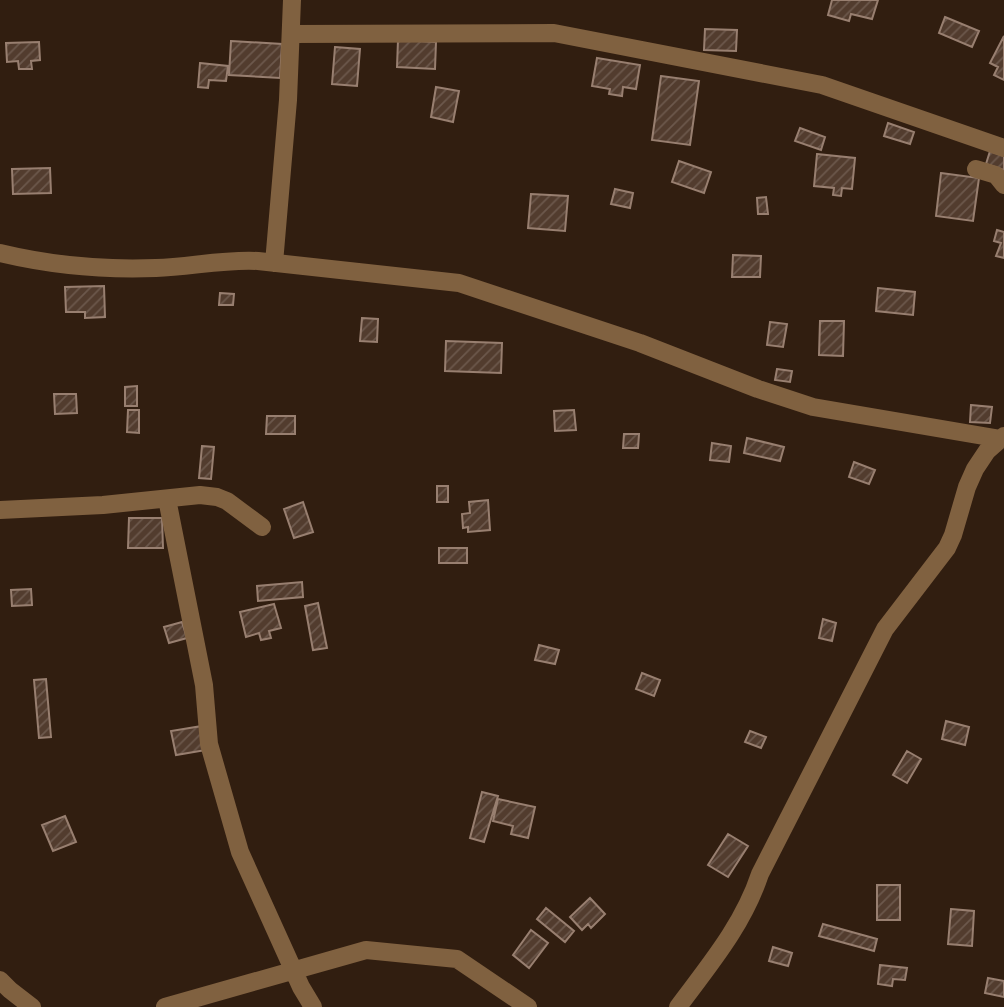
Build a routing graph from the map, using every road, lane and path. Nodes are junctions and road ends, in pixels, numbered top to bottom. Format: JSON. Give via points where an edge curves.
{"nodes":[{"id":1,"x":292,"y":0,"type":"edge"},
{"id":2,"x":291,"y":34,"type":"junction"},
{"id":3,"x":1004,"y":148,"type":"edge"},
{"id":4,"x":976,"y":169,"type":"dead end"},
{"id":5,"x":1004,"y":185,"type":"edge"},
{"id":6,"x":0,"y":253,"type":"edge"},
{"id":7,"x":274,"y":263,"type":"junction"},
{"id":8,"x":1002,"y":437,"type":"edge"},
{"id":9,"x":167,"y":499,"type":"junction"},
{"id":10,"x":0,"y":510,"type":"edge"},
{"id":11,"x":262,"y":527,"type":"dead end"},
{"id":12,"x":294,"y":970,"type":"junction"},
{"id":13,"x":0,"y":980,"type":"edge"},
{"id":14,"x":32,"y":1007,"type":"edge"},
{"id":15,"x":165,"y":1007,"type":"edge"},
{"id":16,"x":313,"y":1007,"type":"edge"},
{"id":17,"x":528,"y":1007,"type":"edge"},
{"id":18,"x":678,"y":1007,"type":"edge"}],
"edges":[{"from":1,"to":2,"type":"street"},
{"from":2,"to":3,"type":"street","via":[[554,33],[822,85]]},
{"from":2,"to":7,"type":"street"},
{"from":4,"to":5,"type":"street","via":[[996,175]]},
{"from":6,"to":7,"type":"street","via":[[39,262],[116,268],[233,260]]},
{"from":7,"to":8,"type":"street","via":[[459,283],[813,407]]},
{"from":8,"to":18,"type":"street","via":[[975,469],[947,548],[874,648],[760,874],[751,902],[721,952]]},
{"from":9,"to":10,"type":"street"},
{"from":9,"to":11,"type":"street","via":[[217,496]]},
{"from":9,"to":12,"type":"street","via":[[204,685],[209,744],[240,852]]},
{"from":12,"to":15,"type":"street"},
{"from":12,"to":16,"type":"street"},
{"from":12,"to":17,"type":"street","via":[[366,950],[457,959]]},
{"from":13,"to":14,"type":"street"}]}
